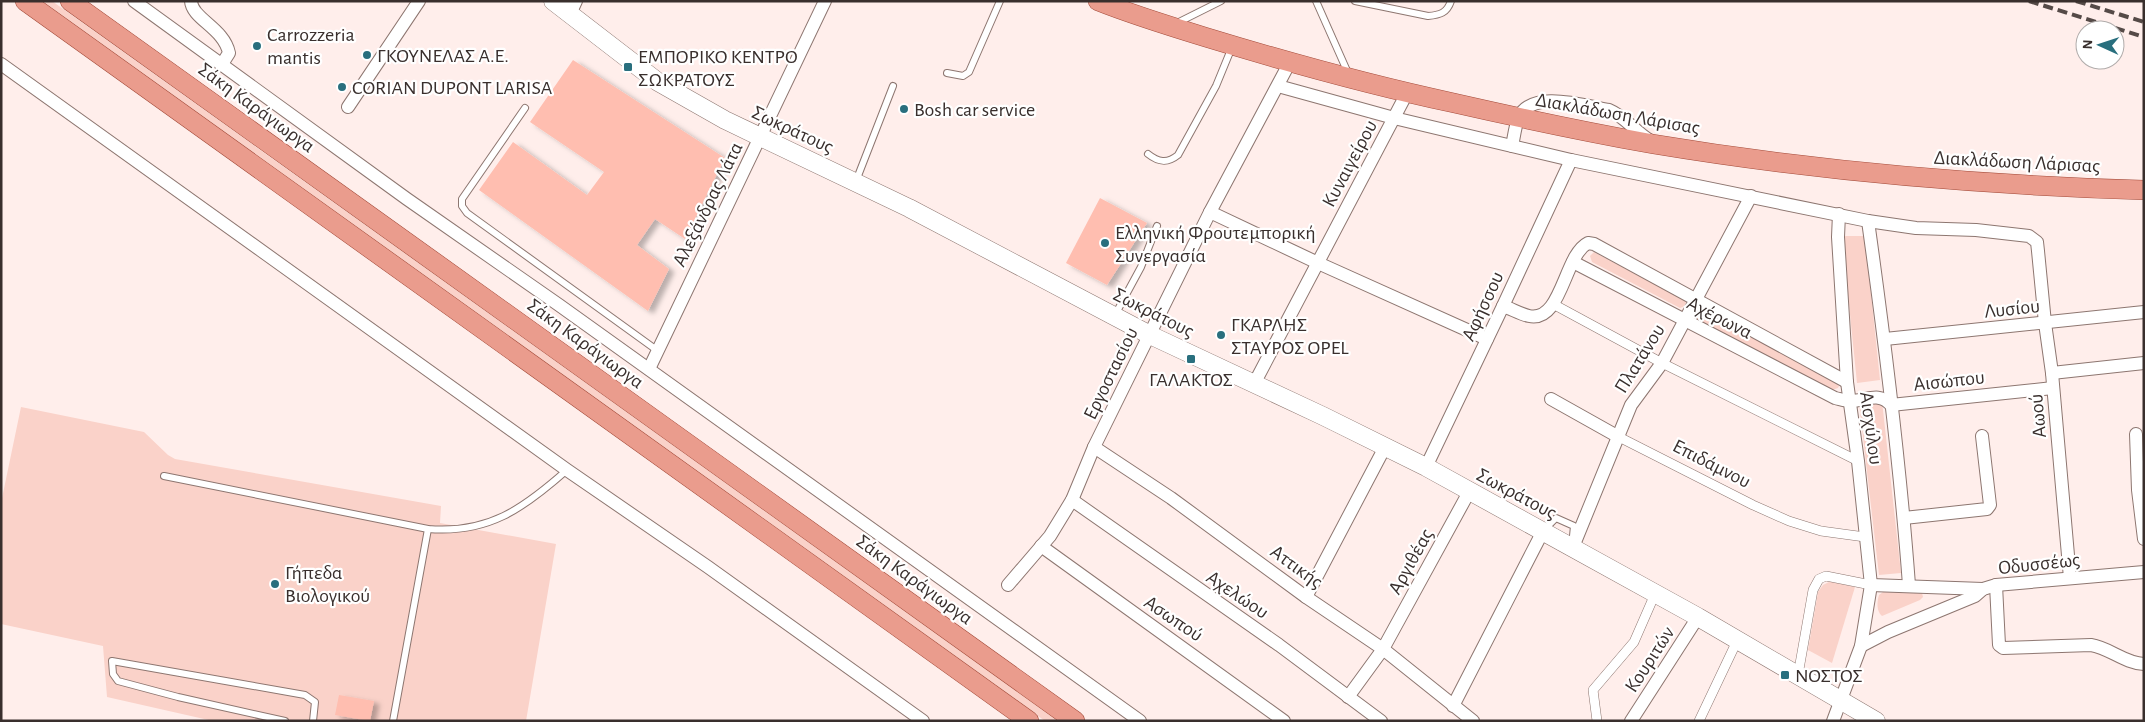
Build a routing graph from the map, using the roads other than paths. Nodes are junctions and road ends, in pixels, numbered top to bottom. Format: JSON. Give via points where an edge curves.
{"nodes":[{"id":1,"x":25,"y":1,"type":"edge"},
{"id":2,"x":70,"y":1,"type":"edge"},
{"id":3,"x":134,"y":1,"type":"edge"},
{"id":4,"x":191,"y":1,"type":"edge"},
{"id":5,"x":419,"y":1,"type":"edge"},
{"id":6,"x":553,"y":1,"type":"edge"},
{"id":7,"x":826,"y":1,"type":"edge"},
{"id":8,"x":1000,"y":1,"type":"edge"},
{"id":9,"x":1098,"y":1,"type":"edge"},
{"id":10,"x":1221,"y":1,"type":"edge"},
{"id":11,"x":1316,"y":1,"type":"edge"},
{"id":12,"x":1355,"y":1,"type":"edge"},
{"id":13,"x":1451,"y":1,"type":"edge"},
{"id":14,"x":573,"y":8,"type":"edge"},
{"id":15,"x":1170,"y":26,"type":"junction"},
{"id":16,"x":1233,"y":45,"type":"junction"},
{"id":17,"x":1290,"y":62,"type":"junction"},
{"id":18,"x":1,"y":64,"type":"edge"},
{"id":19,"x":222,"y":64,"type":"junction"},
{"id":20,"x":947,"y":73,"type":"dead end"},
{"id":21,"x":1350,"y":79,"type":"junction"},
{"id":22,"x":893,"y":86,"type":"dead end"},
{"id":23,"x":1278,"y":86,"type":"junction"},
{"id":24,"x":1407,"y":93,"type":"junction"},
{"id":25,"x":348,"y":107,"type":"dead end"},
{"id":26,"x":525,"y":108,"type":"dead end"},
{"id":27,"x":1394,"y":118,"type":"junction"},
{"id":28,"x":1518,"y":118,"type":"junction"},
{"id":29,"x":760,"y":138,"type":"junction"},
{"id":30,"x":1656,"y":144,"type":"junction"},
{"id":31,"x":1512,"y":146,"type":"junction"},
{"id":32,"x":1148,"y":154,"type":"dead end"},
{"id":33,"x":1571,"y":160,"type":"junction"},
{"id":34,"x":856,"y":182,"type":"junction"},
{"id":35,"x":2144,"y":190,"type":"edge"},
{"id":36,"x":1751,"y":196,"type":"junction"},
{"id":37,"x":1210,"y":212,"type":"junction"},
{"id":38,"x":1839,"y":214,"type":"junction"},
{"id":39,"x":1868,"y":221,"type":"junction"},
{"id":40,"x":1157,"y":226,"type":"dead end"},
{"id":41,"x":1573,"y":262,"type":"junction"},
{"id":42,"x":1318,"y":263,"type":"junction"},
{"id":43,"x":1697,"y":300,"type":"junction"},
{"id":44,"x":1553,"y":304,"type":"junction"},
{"id":45,"x":1503,"y":306,"type":"junction"},
{"id":46,"x":2144,"y":312,"type":"edge"},
{"id":47,"x":1114,"y":316,"type":"junction"},
{"id":48,"x":1685,"y":320,"type":"junction"},
{"id":49,"x":2045,"y":323,"type":"junction"},
{"id":50,"x":1150,"y":335,"type":"junction"},
{"id":51,"x":1487,"y":339,"type":"junction"},
{"id":52,"x":1885,"y":339,"type":"junction"},
{"id":53,"x":658,"y":351,"type":"junction"},
{"id":54,"x":2144,"y":362,"type":"edge"},
{"id":55,"x":1662,"y":363,"type":"junction"},
{"id":56,"x":649,"y":369,"type":"junction"},
{"id":57,"x":2052,"y":373,"type":"junction"},
{"id":58,"x":1847,"y":382,"type":"junction"},
{"id":59,"x":1254,"y":384,"type":"junction"},
{"id":60,"x":2053,"y":388,"type":"junction"},
{"id":61,"x":1551,"y":399,"type":"dead end"},
{"id":62,"x":1851,"y":401,"type":"junction"},
{"id":63,"x":1891,"y":405,"type":"junction"},
{"id":64,"x":2136,"y":434,"type":"dead end"},
{"id":65,"x":1617,"y":436,"type":"junction"},
{"id":66,"x":1982,"y":436,"type":"dead end"},
{"id":67,"x":1385,"y":447,"type":"junction"},
{"id":68,"x":1094,"y":448,"type":"junction"},
{"id":69,"x":1858,"y":461,"type":"junction"},
{"id":70,"x":1426,"y":467,"type":"junction"},
{"id":71,"x":567,"y":470,"type":"junction"},
{"id":72,"x":164,"y":476,"type":"dead end"},
{"id":73,"x":1469,"y":492,"type":"junction"},
{"id":74,"x":1072,"y":500,"type":"junction"},
{"id":75,"x":1904,"y":518,"type":"junction"},
{"id":76,"x":428,"y":529,"type":"junction"},
{"id":77,"x":1543,"y":531,"type":"junction"},
{"id":78,"x":1865,"y":537,"type":"junction"},
{"id":79,"x":2144,"y":539,"type":"edge"},
{"id":80,"x":1573,"y":541,"type":"junction"},
{"id":81,"x":1042,"y":546,"type":"junction"},
{"id":82,"x":2144,"y":572,"type":"edge"},
{"id":83,"x":2070,"y":578,"type":"junction"},
{"id":84,"x":1008,"y":585,"type":"dead end"},
{"id":85,"x":1871,"y":585,"type":"junction"},
{"id":86,"x":1909,"y":585,"type":"junction"},
{"id":87,"x":1990,"y":587,"type":"junction"},
{"id":88,"x":1655,"y":594,"type":"junction"},
{"id":89,"x":1306,"y":597,"type":"junction"},
{"id":90,"x":1698,"y":617,"type":"junction"},
{"id":91,"x":1737,"y":641,"type":"junction"},
{"id":92,"x":1861,"y":646,"type":"junction"},
{"id":93,"x":1383,"y":649,"type":"junction"},
{"id":94,"x":2144,"y":664,"type":"edge"},
{"id":95,"x":1798,"y":675,"type":"junction"},
{"id":96,"x":1348,"y":697,"type":"junction"},
{"id":97,"x":1842,"y":701,"type":"junction"},
{"id":98,"x":1453,"y":706,"type":"junction"},
{"id":99,"x":285,"y":721,"type":"edge"},
{"id":100,"x":313,"y":721,"type":"edge"},
{"id":101,"x":393,"y":721,"type":"edge"},
{"id":102,"x":923,"y":721,"type":"edge"},
{"id":103,"x":1029,"y":721,"type":"edge"},
{"id":104,"x":1075,"y":721,"type":"edge"},
{"id":105,"x":1140,"y":721,"type":"edge"},
{"id":106,"x":1284,"y":721,"type":"edge"},
{"id":107,"x":1381,"y":721,"type":"edge"},
{"id":108,"x":1473,"y":721,"type":"edge"},
{"id":109,"x":1597,"y":721,"type":"edge"},
{"id":110,"x":1631,"y":721,"type":"edge"},
{"id":111,"x":1699,"y":721,"type":"edge"},
{"id":112,"x":1833,"y":721,"type":"edge"},
{"id":113,"x":1876,"y":721,"type":"edge"}],
"edges":[{"from":1,"to":103,"type":"main road"},
{"from":2,"to":104,"type":"main road","name":"Σάκη Καράγιωργα"},
{"from":3,"to":19,"type":"street"},
{"from":4,"to":19,"type":"street","via":[[193,9],[217,31],[227,46],[229,53]]},
{"from":5,"to":25,"type":"street"},
{"from":6,"to":14,"type":"main road","name":"Σωκράτους"},
{"from":7,"to":29,"type":"street","name":"Αλεξάνδρας Λάτα"},
{"from":8,"to":20,"type":"lane","via":[[969,72],[963,76]]},
{"from":9,"to":15,"type":"main road","name":"Διακλάδωση Λάρισας"},
{"from":10,"to":15,"type":"lane"},
{"from":11,"to":21,"type":"lane"},
{"from":12,"to":13,"type":"lane","via":[[1438,16],[1444,13]]},
{"from":14,"to":29,"type":"main road","name":"Σωκράτους","via":[[658,82]]},
{"from":15,"to":16,"type":"main road","name":"Διακλάδωση Λάρισας"},
{"from":16,"to":17,"type":"main road","name":"Διακλάδωση Λάρισας"},
{"from":16,"to":32,"type":"lane","via":[[1216,86],[1178,156],[1163,162]]},
{"from":17,"to":21,"type":"main road","name":"Διακλάδωση Λάρισας"},
{"from":17,"to":23,"type":"street","name":"Εργοστασίου"},
{"from":18,"to":71,"type":"street"},
{"from":19,"to":56,"type":"street"},
{"from":21,"to":24,"type":"main road","name":"Διακλάδωση Λάρισας"},
{"from":22,"to":34,"type":"lane"},
{"from":23,"to":27,"type":"street"},
{"from":23,"to":37,"type":"street","name":"Εργοστασίου"},
{"from":24,"to":27,"type":"street","name":"Κυναιγείρου"},
{"from":24,"to":28,"type":"main road","name":"Διακλάδωση Λάρισας"},
{"from":26,"to":53,"type":"lane","via":[[462,199],[462,206],[467,213]]},
{"from":27,"to":31,"type":"street"},
{"from":27,"to":42,"type":"street","name":"Κυναιγείρου"},
{"from":28,"to":30,"type":"main road","name":"Διακλάδωση Λάρισας"},
{"from":28,"to":30,"type":"street","via":[[1524,109],[1538,102],[1609,110],[1619,114],[1640,135]]},
{"from":28,"to":31,"type":"street"},
{"from":29,"to":34,"type":"main road","name":"Σωκράτους"},
{"from":29,"to":53,"type":"street","name":"Αλεξάνδρας Λάτα"},
{"from":30,"to":35,"type":"main road","name":"Διακλάδωση Λάρισας","via":[[1871,173],[2013,185]]},
{"from":31,"to":33,"type":"street"},
{"from":33,"to":36,"type":"street"},
{"from":33,"to":45,"type":"street","name":"Αφήσσου"},
{"from":34,"to":47,"type":"main road","name":"Σωκράτους"},
{"from":36,"to":38,"type":"street"},
{"from":36,"to":43,"type":"street","name":"Πλατάνου"},
{"from":37,"to":42,"type":"street"},
{"from":37,"to":50,"type":"street","name":"Εργοστασίου"},
{"from":38,"to":39,"type":"street"},
{"from":38,"to":58,"type":"street","name":"Αισχύλου"},
{"from":39,"to":49,"type":"street","name":"Αωού","via":[[1916,228],[2029,236],[2037,242]]},
{"from":39,"to":52,"type":"street","name":"Αισχύλου"},
{"from":40,"to":47,"type":"lane","via":[[1141,267]]},
{"from":41,"to":43,"type":"street","name":"Αχέρωνα","via":[[1578,250],[1588,243],[1600,245]]},
{"from":41,"to":44,"type":"street"},
{"from":41,"to":48,"type":"street","name":"Αχέρωνα"},
{"from":42,"to":51,"type":"street"},
{"from":42,"to":59,"type":"street","name":"Κυναιγείρου"},
{"from":43,"to":48,"type":"street","name":"Πλατάνου"},
{"from":43,"to":58,"type":"street","name":"Αχέρωνα"},
{"from":44,"to":45,"type":"street","via":[[1545,314],[1537,316]]},
{"from":44,"to":55,"type":"street"},
{"from":45,"to":51,"type":"street","name":"Αφήσσου"},
{"from":46,"to":49,"type":"street","name":"Λυσίου"},
{"from":47,"to":50,"type":"main road","name":"Σωκράτους"},
{"from":48,"to":55,"type":"street","name":"Πλατάνου"},
{"from":48,"to":62,"type":"street","name":"Αχέρωνα","via":[[1835,398]]},
{"from":49,"to":52,"type":"street","name":"Λυσίου"},
{"from":49,"to":57,"type":"street","name":"Αωού"},
{"from":50,"to":59,"type":"main road","name":"Σωκράτους"},
{"from":50,"to":68,"type":"street","name":"Εργοστασίου"},
{"from":51,"to":70,"type":"street","name":"Αφήσσου"},
{"from":52,"to":63,"type":"street","name":"Αισχύλου"},
{"from":53,"to":56,"type":"street","name":"Αλεξάνδρας Λάτα"},
{"from":54,"to":57,"type":"street"},
{"from":55,"to":65,"type":"street","name":"Πλατάνου","via":[[1638,394]]},
{"from":55,"to":69,"type":"street"},
{"from":56,"to":105,"type":"street"},
{"from":57,"to":60,"type":"street","name":"Αωού"},
{"from":58,"to":62,"type":"street","name":"Αισχύλου"},
{"from":59,"to":67,"type":"main road","name":"Σωκράτους"},
{"from":60,"to":63,"type":"street","name":"Αισώπου"},
{"from":60,"to":83,"type":"street","name":"Αωού"},
{"from":61,"to":65,"type":"street","name":"Επιδάμνου"},
{"from":62,"to":63,"type":"street","name":"Αισώπου","via":[[1884,398]]},
{"from":62,"to":69,"type":"street","name":"Αισχύλου"},
{"from":63,"to":75,"type":"street","name":"Αισχύλου"},
{"from":64,"to":79,"type":"street"},
{"from":65,"to":78,"type":"street","name":"Επιδάμνου","via":[[1789,521],[1821,531]]},
{"from":65,"to":80,"type":"street","name":"Πλατάνου"},
{"from":66,"to":75,"type":"street","via":[[1990,505],[1987,509]]},
{"from":67,"to":70,"type":"main road","name":"Σωκράτους"},
{"from":67,"to":89,"type":"street"},
{"from":68,"to":74,"type":"street","name":"Εργοστασίου"},
{"from":68,"to":89,"type":"street","name":"Αττικής","via":[[1171,498]]},
{"from":69,"to":78,"type":"street","name":"Αισχύλου"},
{"from":70,"to":73,"type":"main road","name":"Σωκράτους"},
{"from":71,"to":76,"type":"lane","via":[[525,505],[498,519],[455,531]]},
{"from":71,"to":102,"type":"street"},
{"from":72,"to":76,"type":"lane"},
{"from":73,"to":77,"type":"main road","name":"Σωκράτους"},
{"from":73,"to":93,"type":"street","name":"Αργιθέας"},
{"from":74,"to":81,"type":"street","name":"Εργοστασίου"},
{"from":74,"to":96,"type":"street","name":"Αχελώου"},
{"from":75,"to":86,"type":"street","name":"Αισχύλου"},
{"from":76,"to":101,"type":"lane"},
{"from":77,"to":80,"type":"main road","name":"Σωκράτους"},
{"from":77,"to":98,"type":"street"},
{"from":78,"to":85,"type":"street","name":"Αισχύλου"},
{"from":80,"to":88,"type":"main road","name":"Σωκράτους"},
{"from":81,"to":84,"type":"street","name":"Εργοστασίου"},
{"from":81,"to":106,"type":"street","name":"Ασωπού"},
{"from":82,"to":83,"type":"street","name":"Οδυσσέως"},
{"from":83,"to":87,"type":"street","name":"Οδυσσέως"},
{"from":85,"to":86,"type":"street"},
{"from":85,"to":92,"type":"street","name":"Αισχύλου"},
{"from":85,"to":95,"type":"street","via":[[1826,576],[1819,579],[1813,590]]},
{"from":86,"to":87,"type":"street"},
{"from":87,"to":92,"type":"street","name":"Οδυσσέως"},
{"from":87,"to":94,"type":"street","via":[[2003,648],[2091,645],[2102,647],[2129,662]]},
{"from":88,"to":90,"type":"main road","name":"Σωκράτους"},
{"from":88,"to":109,"type":"street","via":[[1634,642],[1593,690]]},
{"from":89,"to":93,"type":"street","name":"Αττικής"},
{"from":90,"to":91,"type":"main road","name":"Σωκράτους"},
{"from":90,"to":110,"type":"street","name":"Κουριτών"},
{"from":91,"to":95,"type":"main road","name":"Σωκράτους"},
{"from":91,"to":111,"type":"street"},
{"from":92,"to":97,"type":"street","name":"Αισχύλου"},
{"from":93,"to":96,"type":"street","name":"Αργιθέας"},
{"from":93,"to":98,"type":"street","name":"Αττικής"},
{"from":95,"to":97,"type":"main road","name":"Σωκράτους"},
{"from":96,"to":107,"type":"street","name":"Αχελώου"},
{"from":97,"to":112,"type":"street","name":"Αισχύλου"},
{"from":97,"to":113,"type":"main road","name":"Σωκράτους"},
{"from":98,"to":108,"type":"street","name":"Αττικής"},
{"from":99,"to":100,"type":"lane","via":[[118,681],[112,660],[305,695],[315,702]]}]}
